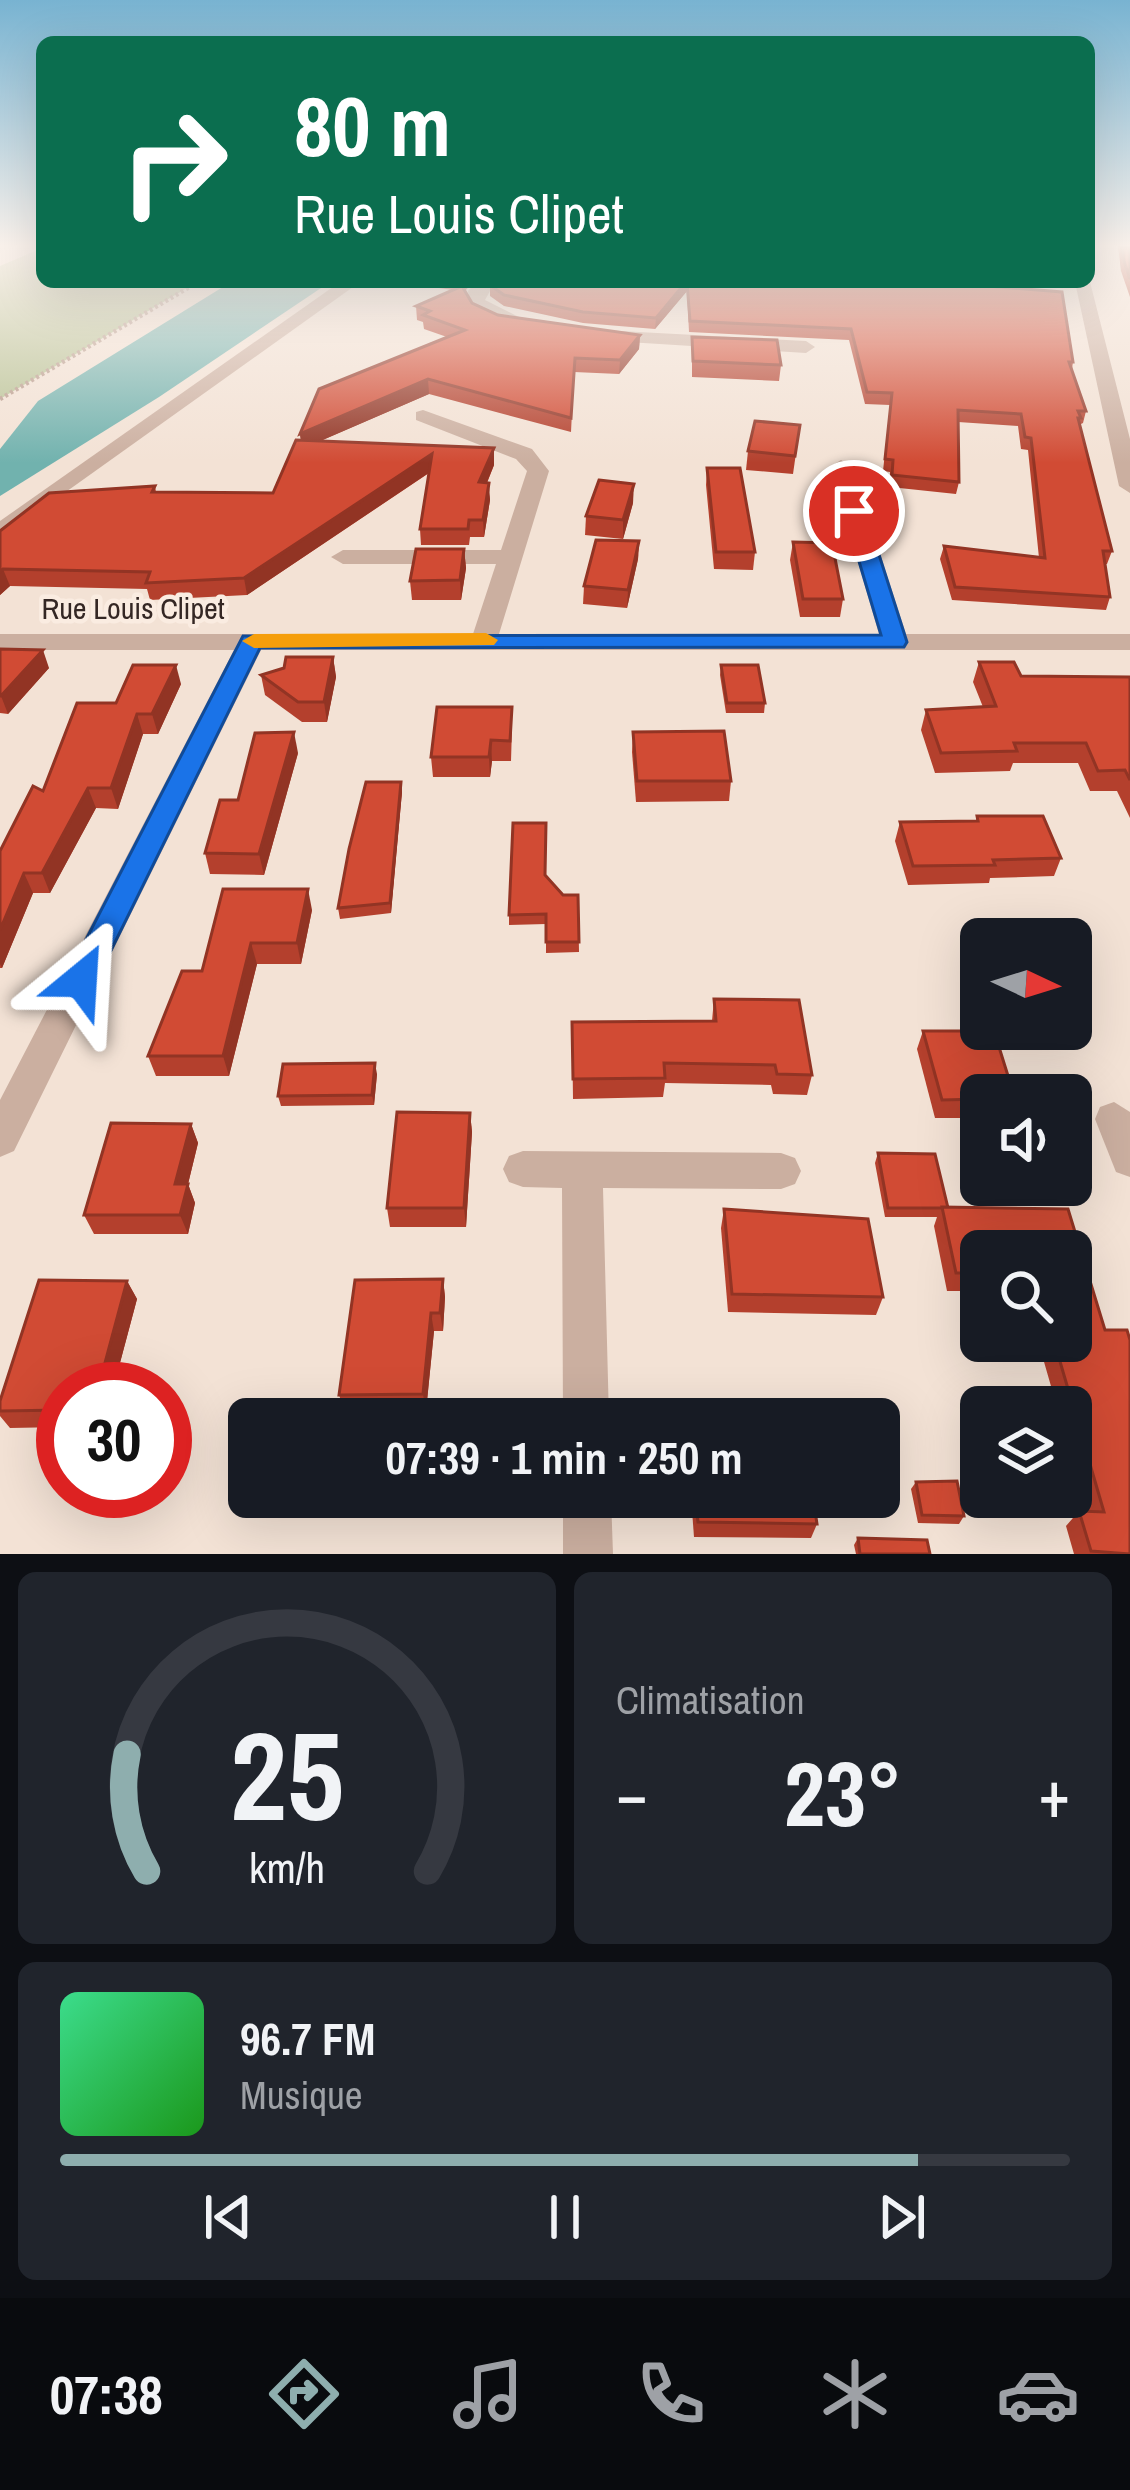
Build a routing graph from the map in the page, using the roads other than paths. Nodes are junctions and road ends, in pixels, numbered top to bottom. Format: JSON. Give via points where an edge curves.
{"nodes":[{"id":1,"x":300,"y":319,"type":"edge"},
{"id":2,"x":514,"y":319,"type":"edge"},
{"id":3,"x":1093,"y":319,"type":"edge"},
{"id":4,"x":542,"y":328,"type":"edge"},
{"id":5,"x":582,"y":334,"type":"edge"},
{"id":6,"x":806,"y":346,"type":"dead end"},
{"id":7,"x":423,"y":416,"type":"dead end"},
{"id":8,"x":1122,"y":420,"type":"edge"},
{"id":9,"x":841,"y":467,"type":"dead end"},
{"id":10,"x":1130,"y":486,"type":"edge"},
{"id":11,"x":0,"y":532,"type":"edge"},
{"id":12,"x":343,"y":557,"type":"dead end"},
{"id":13,"x":513,"y":557,"type":"junction"},
{"id":14,"x":484,"y":640,"type":"junction"},
{"id":15,"x":252,"y":641,"type":"junction"},
{"id":16,"x":0,"y":642,"type":"edge"},
{"id":17,"x":895,"y":642,"type":"junction"},
{"id":18,"x":1130,"y":642,"type":"edge"},
{"id":19,"x":1114,"y":1118,"type":"dead end"},
{"id":20,"x":0,"y":1139,"type":"edge"},
{"id":21,"x":1130,"y":1159,"type":"edge"},
{"id":22,"x":523,"y":1169,"type":"dead end"},
{"id":23,"x":582,"y":1169,"type":"junction"},
{"id":24,"x":781,"y":1171,"type":"dead end"},
{"id":25,"x":586,"y":1398,"type":"edge"},
{"id":26,"x":587,"y":1518,"type":"edge"},
{"id":27,"x":588,"y":1554,"type":"edge"}],
"edges":[{"from":1,"to":11,"type":"street"},
{"from":2,"to":4,"type":"street"},
{"from":3,"to":8,"type":"street"},
{"from":5,"to":6,"type":"street"},
{"from":7,"to":13,"type":"street","via":[[536,465],[539,478]]},
{"from":8,"to":10,"type":"street"},
{"from":9,"to":17,"type":"street"},
{"from":12,"to":13,"type":"street"},
{"from":13,"to":14,"type":"street"},
{"from":14,"to":15,"type":"street","name":"Rue Louis Clipet"},
{"from":14,"to":17,"type":"street","name":"Rue Louis Clipet"},
{"from":15,"to":16,"type":"street","name":"Rue Louis Clipet"},
{"from":15,"to":20,"type":"street"},
{"from":17,"to":18,"type":"street","name":"Rue Louis Clipet"},
{"from":19,"to":21,"type":"street"},
{"from":22,"to":23,"type":"street"},
{"from":23,"to":24,"type":"street"},
{"from":23,"to":25,"type":"street"},
{"from":26,"to":27,"type":"street"}]}
